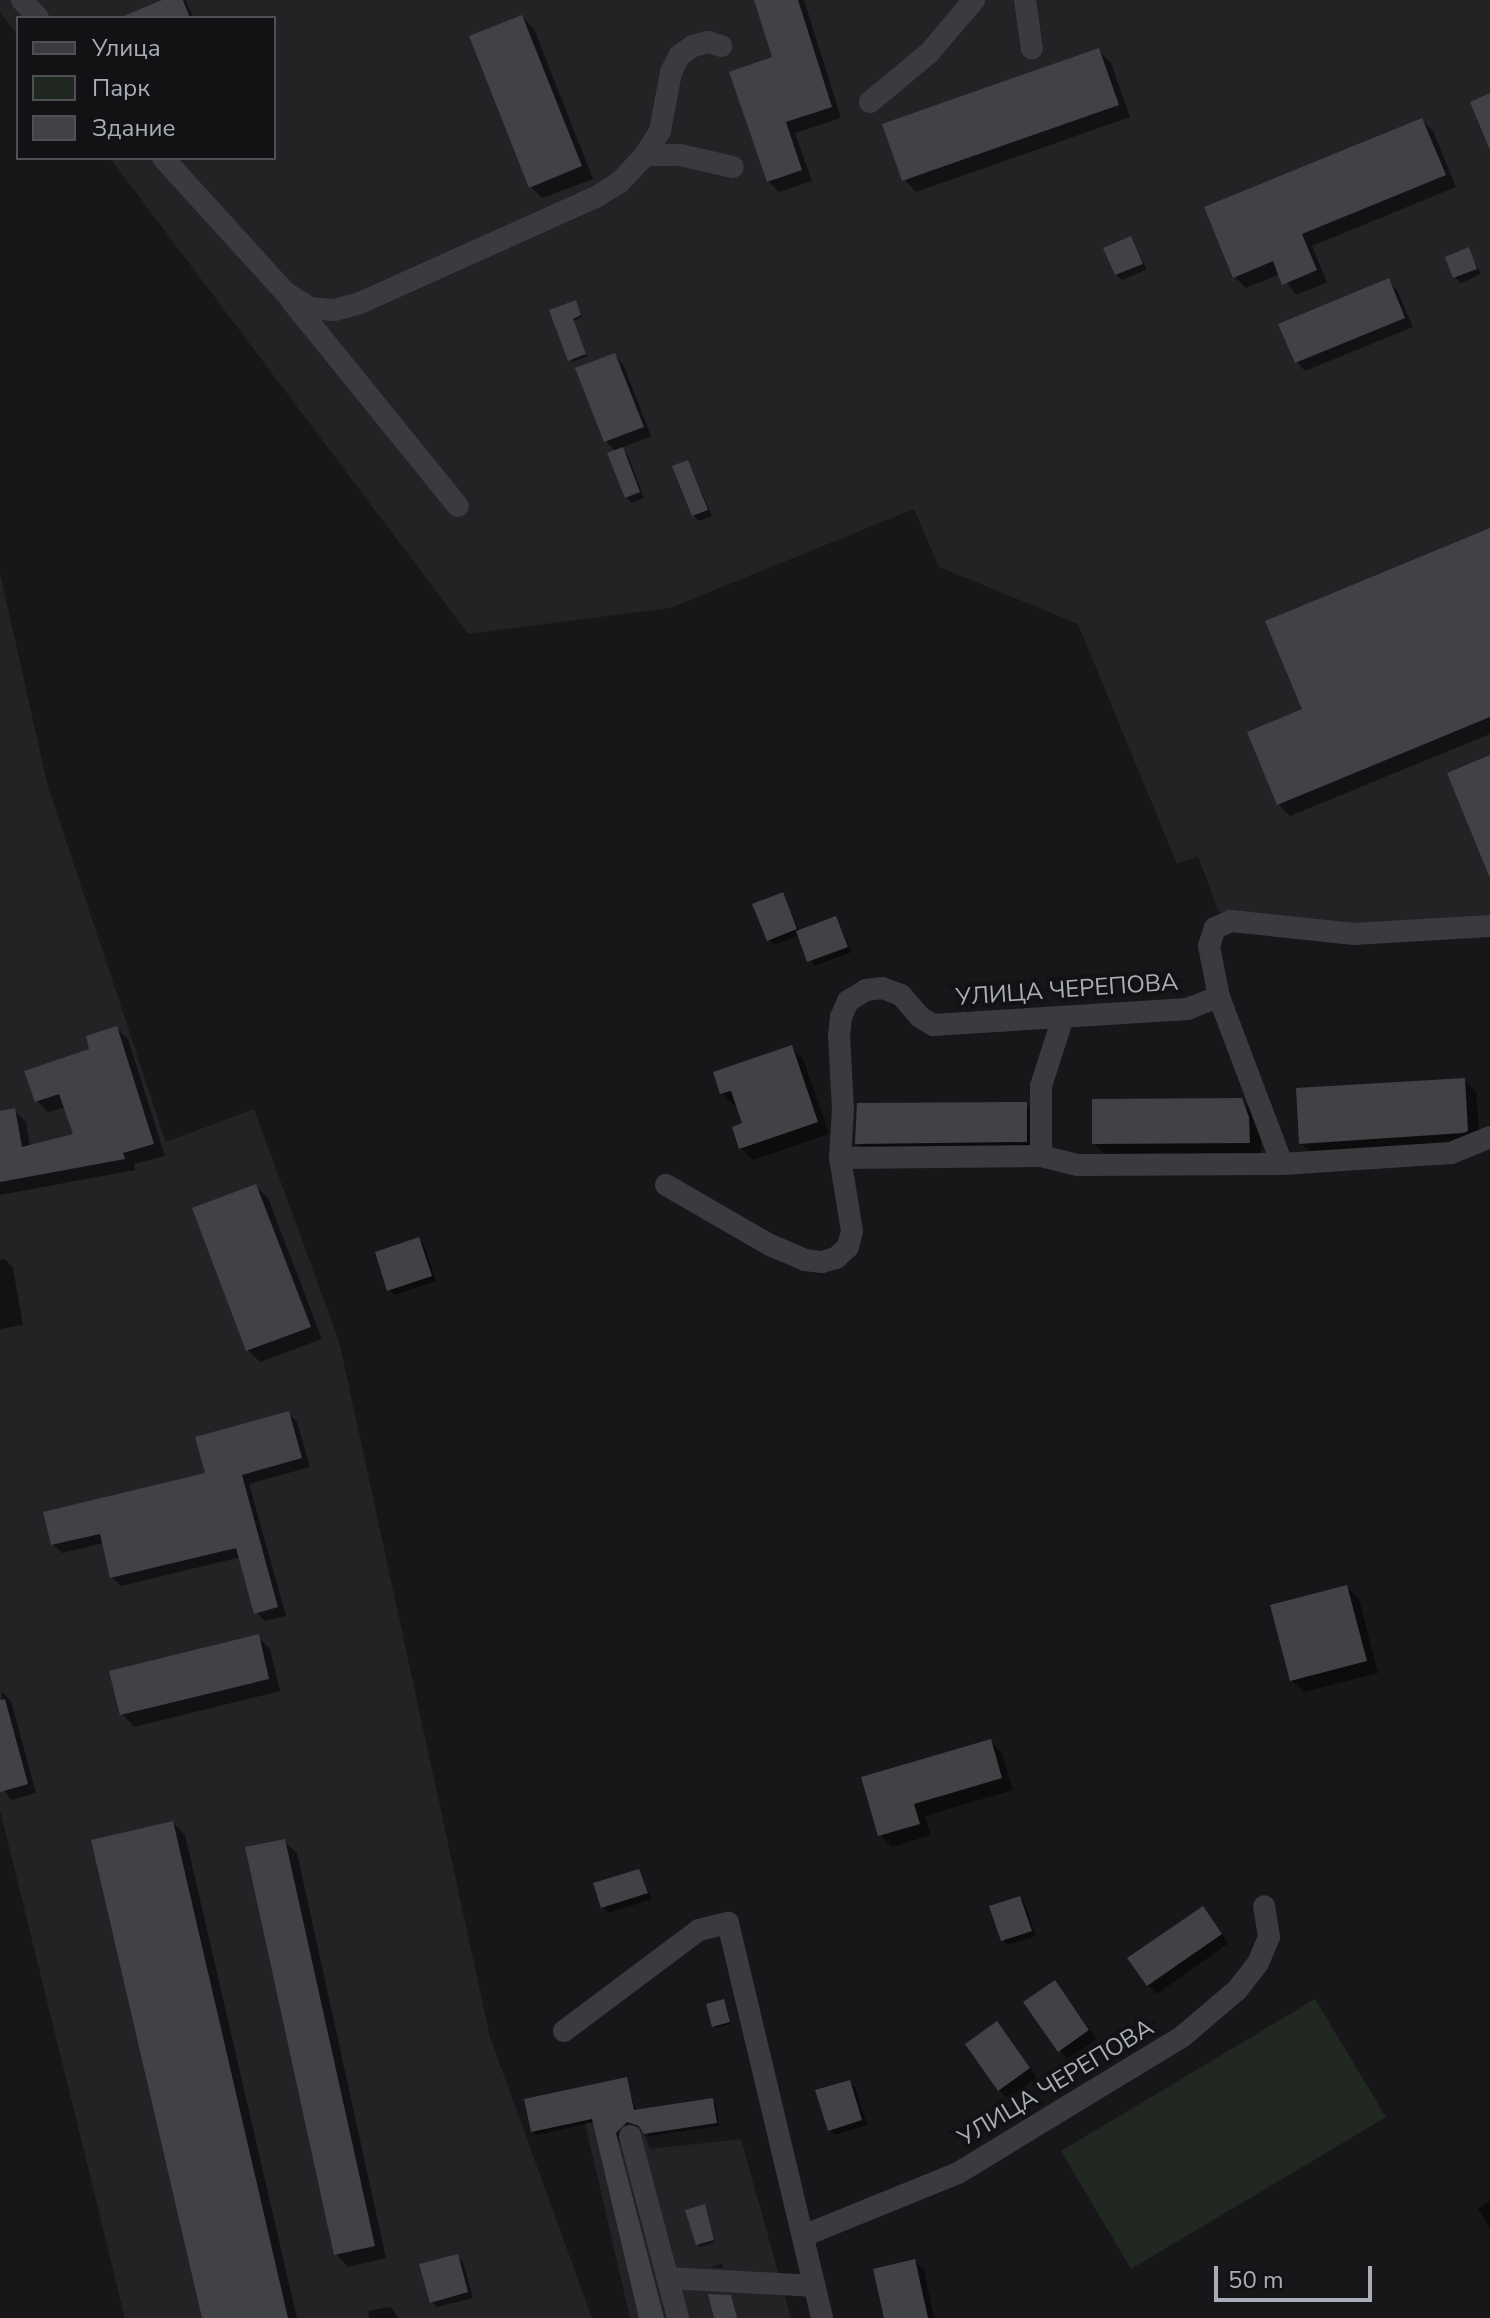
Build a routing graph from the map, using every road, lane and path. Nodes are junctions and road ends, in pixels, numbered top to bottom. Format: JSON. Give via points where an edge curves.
{"nodes":[{"id":1,"x":22,"y":0,"type":"edge"},
{"id":2,"x":974,"y":0,"type":"edge"},
{"id":3,"x":1025,"y":0,"type":"edge"},
{"id":4,"x":36,"y":16,"type":"edge"},
{"id":5,"x":721,"y":46,"type":"dead end"},
{"id":6,"x":1032,"y":49,"type":"dead end"},
{"id":7,"x":870,"y":102,"type":"dead end"},
{"id":8,"x":645,"y":155,"type":"junction"},
{"id":9,"x":165,"y":160,"type":"edge"},
{"id":10,"x":733,"y":167,"type":"dead end"},
{"id":11,"x":286,"y":293,"type":"junction"},
{"id":12,"x":458,"y":506,"type":"dead end"},
{"id":13,"x":1490,"y":926,"type":"edge"},
{"id":14,"x":1219,"y":997,"type":"junction"},
{"id":15,"x":1063,"y":1017,"type":"junction"},
{"id":16,"x":1490,"y":1137,"type":"edge"},
{"id":17,"x":1041,"y":1156,"type":"junction"},
{"id":18,"x":840,"y":1158,"type":"junction"},
{"id":19,"x":1282,"y":1164,"type":"junction"},
{"id":20,"x":666,"y":1185,"type":"dead end"},
{"id":21,"x":1264,"y":1906,"type":"dead end"},
{"id":22,"x":564,"y":2031,"type":"dead end"},
{"id":23,"x":630,"y":2136,"type":"dead end"},
{"id":24,"x":803,"y":2236,"type":"junction"},
{"id":25,"x":668,"y":2278,"type":"junction"},
{"id":26,"x":815,"y":2286,"type":"junction"},
{"id":27,"x":678,"y":2318,"type":"edge"},
{"id":28,"x":822,"y":2318,"type":"edge"}],
"edges":[{"from":1,"to":4,"type":"street"},
{"from":2,"to":7,"type":"street","via":[[929,53]]},
{"from":3,"to":6,"type":"street"},
{"from":5,"to":8,"type":"street","via":[[708,42],[679,56],[660,131]]},
{"from":8,"to":10,"type":"street","via":[[680,155]]},
{"from":8,"to":11,"type":"street","via":[[620,182],[596,197],[360,303],[334,310],[310,308]]},
{"from":9,"to":11,"type":"street"},
{"from":11,"to":12,"type":"street"},
{"from":13,"to":14,"type":"street","name":"УЛИЦА ЧЕРЕПОВА","via":[[1354,934],[1231,921],[1215,928],[1209,946]]},
{"from":14,"to":15,"type":"street","name":"УЛИЦА ЧЕРЕПОВА","via":[[1187,1009]]},
{"from":14,"to":19,"type":"street"},
{"from":15,"to":17,"type":"street","via":[[1041,1086]]},
{"from":15,"to":18,"type":"street","name":"УЛИЦА ЧЕРЕПОВА","via":[[933,1025],[901,995],[882,988],[848,1001],[839,1036]]},
{"from":16,"to":19,"type":"street","via":[[1451,1153]]},
{"from":17,"to":18,"type":"street"},
{"from":17,"to":19,"type":"street","via":[[1078,1165]]},
{"from":18,"to":20,"type":"street","name":"УЛИЦА ЧЕРЕПОВА","via":[[852,1231],[848,1247],[822,1262],[770,1245]]},
{"from":21,"to":24,"type":"street","name":"УЛИЦА ЧЕРЕПОВА","via":[[1269,1937],[1258,1963],[1237,1990],[1183,2036],[958,2173]]},
{"from":22,"to":24,"type":"street","via":[[699,1930],[728,1923]]},
{"from":23,"to":25,"type":"street"},
{"from":24,"to":26,"type":"street"},
{"from":25,"to":26,"type":"street"},
{"from":25,"to":27,"type":"street"},
{"from":26,"to":28,"type":"street"}]}
